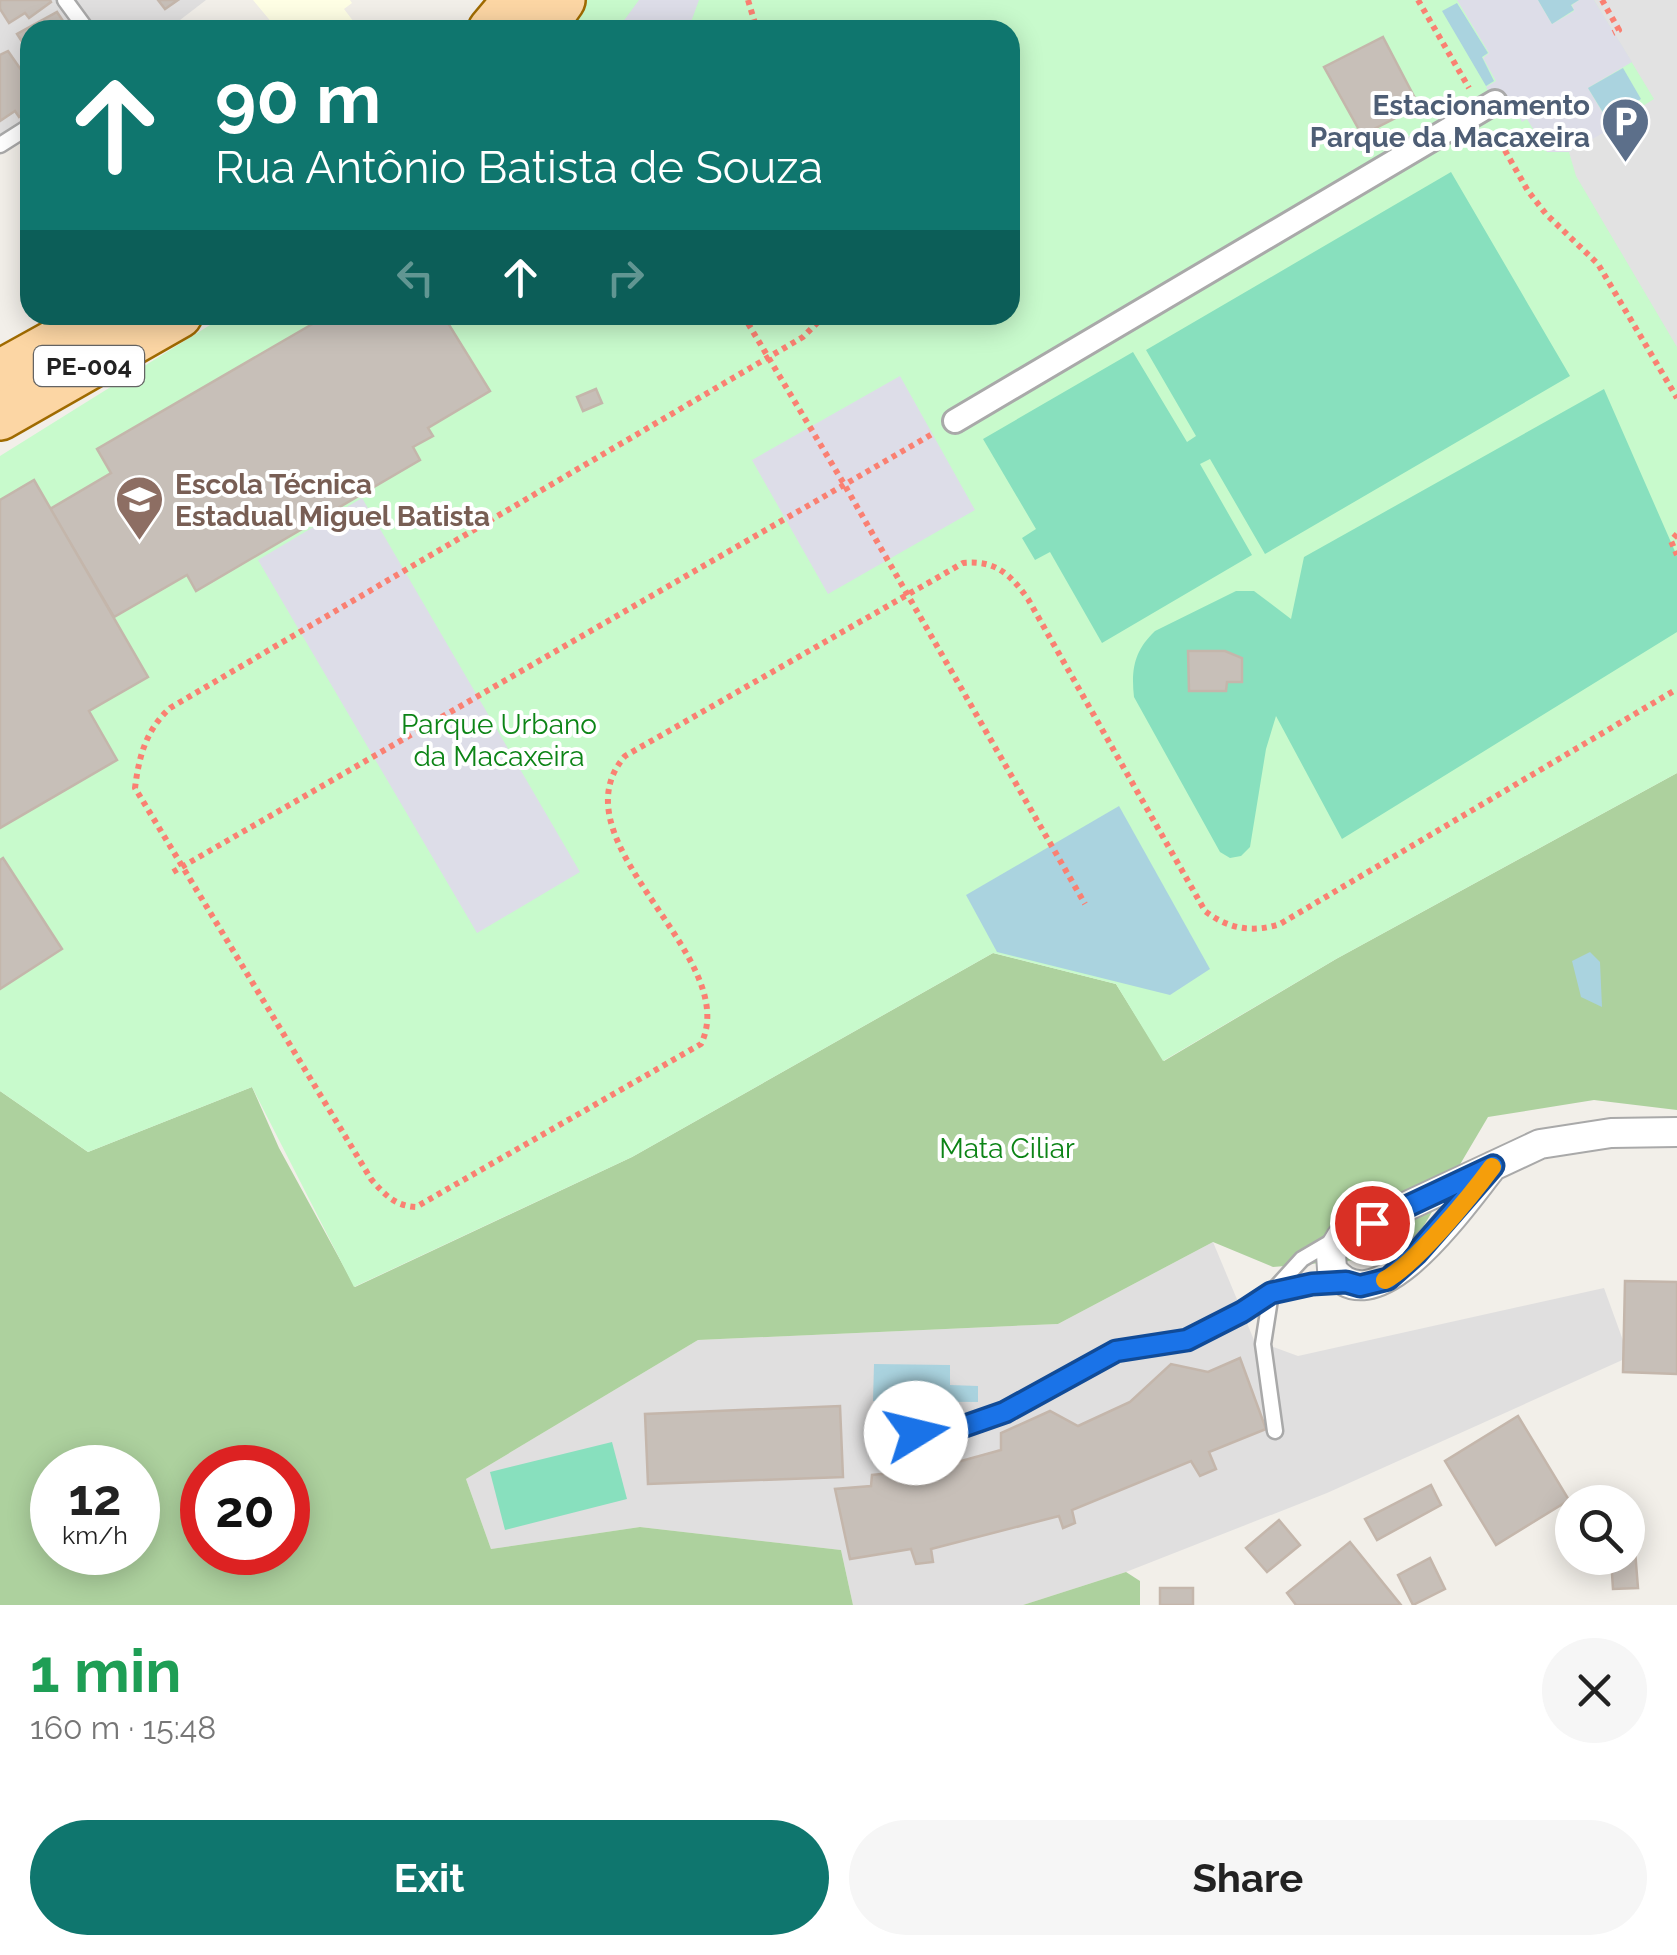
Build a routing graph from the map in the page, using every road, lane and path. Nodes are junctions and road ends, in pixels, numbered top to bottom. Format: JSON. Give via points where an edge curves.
{"nodes":[{"id":1,"x":516,"y":0,"type":"edge"},
{"id":2,"x":1418,"y":0,"type":"edge"},
{"id":3,"x":1602,"y":0,"type":"edge"},
{"id":4,"x":499,"y":20,"type":"edge"},
{"id":5,"x":1613,"y":32,"type":"dead end"},
{"id":6,"x":1489,"y":106,"type":"junction"},
{"id":7,"x":88,"y":325,"type":"edge"},
{"id":8,"x":162,"y":325,"type":"edge"},
{"id":9,"x":750,"y":325,"type":"edge"},
{"id":10,"x":815,"y":325,"type":"edge"},
{"id":11,"x":768,"y":358,"type":"junction"},
{"id":12,"x":0,"y":373,"type":"edge"},
{"id":13,"x":1677,"y":398,"type":"edge"},
{"id":14,"x":0,"y":418,"type":"edge"},
{"id":15,"x":955,"y":421,"type":"joint"},
{"id":16,"x":844,"y":484,"type":"junction"},
{"id":17,"x":1677,"y":534,"type":"edge"},
{"id":18,"x":1677,"y":555,"type":"edge"},
{"id":19,"x":906,"y":594,"type":"junction"},
{"id":20,"x":1677,"y":689,"type":"edge"},
{"id":21,"x":177,"y":870,"type":"junction"},
{"id":22,"x":1085,"y":904,"type":"dead end"},
{"id":23,"x":1677,"y":1132,"type":"edge"},
{"id":24,"x":1493,"y":1166,"type":"junction"},
{"id":25,"x":1341,"y":1237,"type":"junction"},
{"id":26,"x":1346,"y":1282,"type":"junction"},
{"id":27,"x":1271,"y":1293,"type":"junction"},
{"id":28,"x":1275,"y":1431,"type":"dead end"},
{"id":29,"x":916,"y":1433,"type":"dead end"}],
"edges":[{"from":1,"to":4,"type":"main road"},
{"from":2,"to":6,"type":"path"},
{"from":3,"to":5,"type":"path","via":[[1619,30]]},
{"from":6,"to":13,"type":"path","via":[[1528,191],[1598,264]]},
{"from":6,"to":15,"type":"street"},
{"from":7,"to":12,"type":"main road","number":"PE-004"},
{"from":8,"to":14,"type":"main road","number":"PE-004"},
{"from":9,"to":11,"type":"path"},
{"from":10,"to":11,"type":"path"},
{"from":11,"to":16,"type":"path"},
{"from":11,"to":21,"type":"path","via":[[170,708],[144,742],[136,788]]},
{"from":15,"to":16,"type":"path"},
{"from":16,"to":19,"type":"path"},
{"from":16,"to":21,"type":"path"},
{"from":17,"to":18,"type":"path"},
{"from":19,"to":20,"type":"path","via":[[963,563],[1009,573],[1205,911],[1248,929],[1280,924]]},
{"from":19,"to":21,"type":"path","via":[[626,756],[614,770],[607,815],[700,981],[707,1020],[701,1044],[416,1207],[386,1197],[370,1180]]},
{"from":19,"to":22,"type":"path"},
{"from":23,"to":24,"type":"street","via":[[1566,1138]]},
{"from":24,"to":25,"type":"street"},
{"from":24,"to":26,"type":"street","via":[[1400,1272],[1377,1284]]},
{"from":25,"to":26,"type":"street","via":[[1331,1254],[1332,1269]]},
{"from":25,"to":27,"type":"lane","via":[[1302,1259]]},
{"from":26,"to":27,"type":"lane"},
{"from":27,"to":28,"type":"lane","via":[[1263,1344]]},
{"from":27,"to":29,"type":"lane","via":[[1187,1340],[1116,1351],[1005,1412]]}]}
